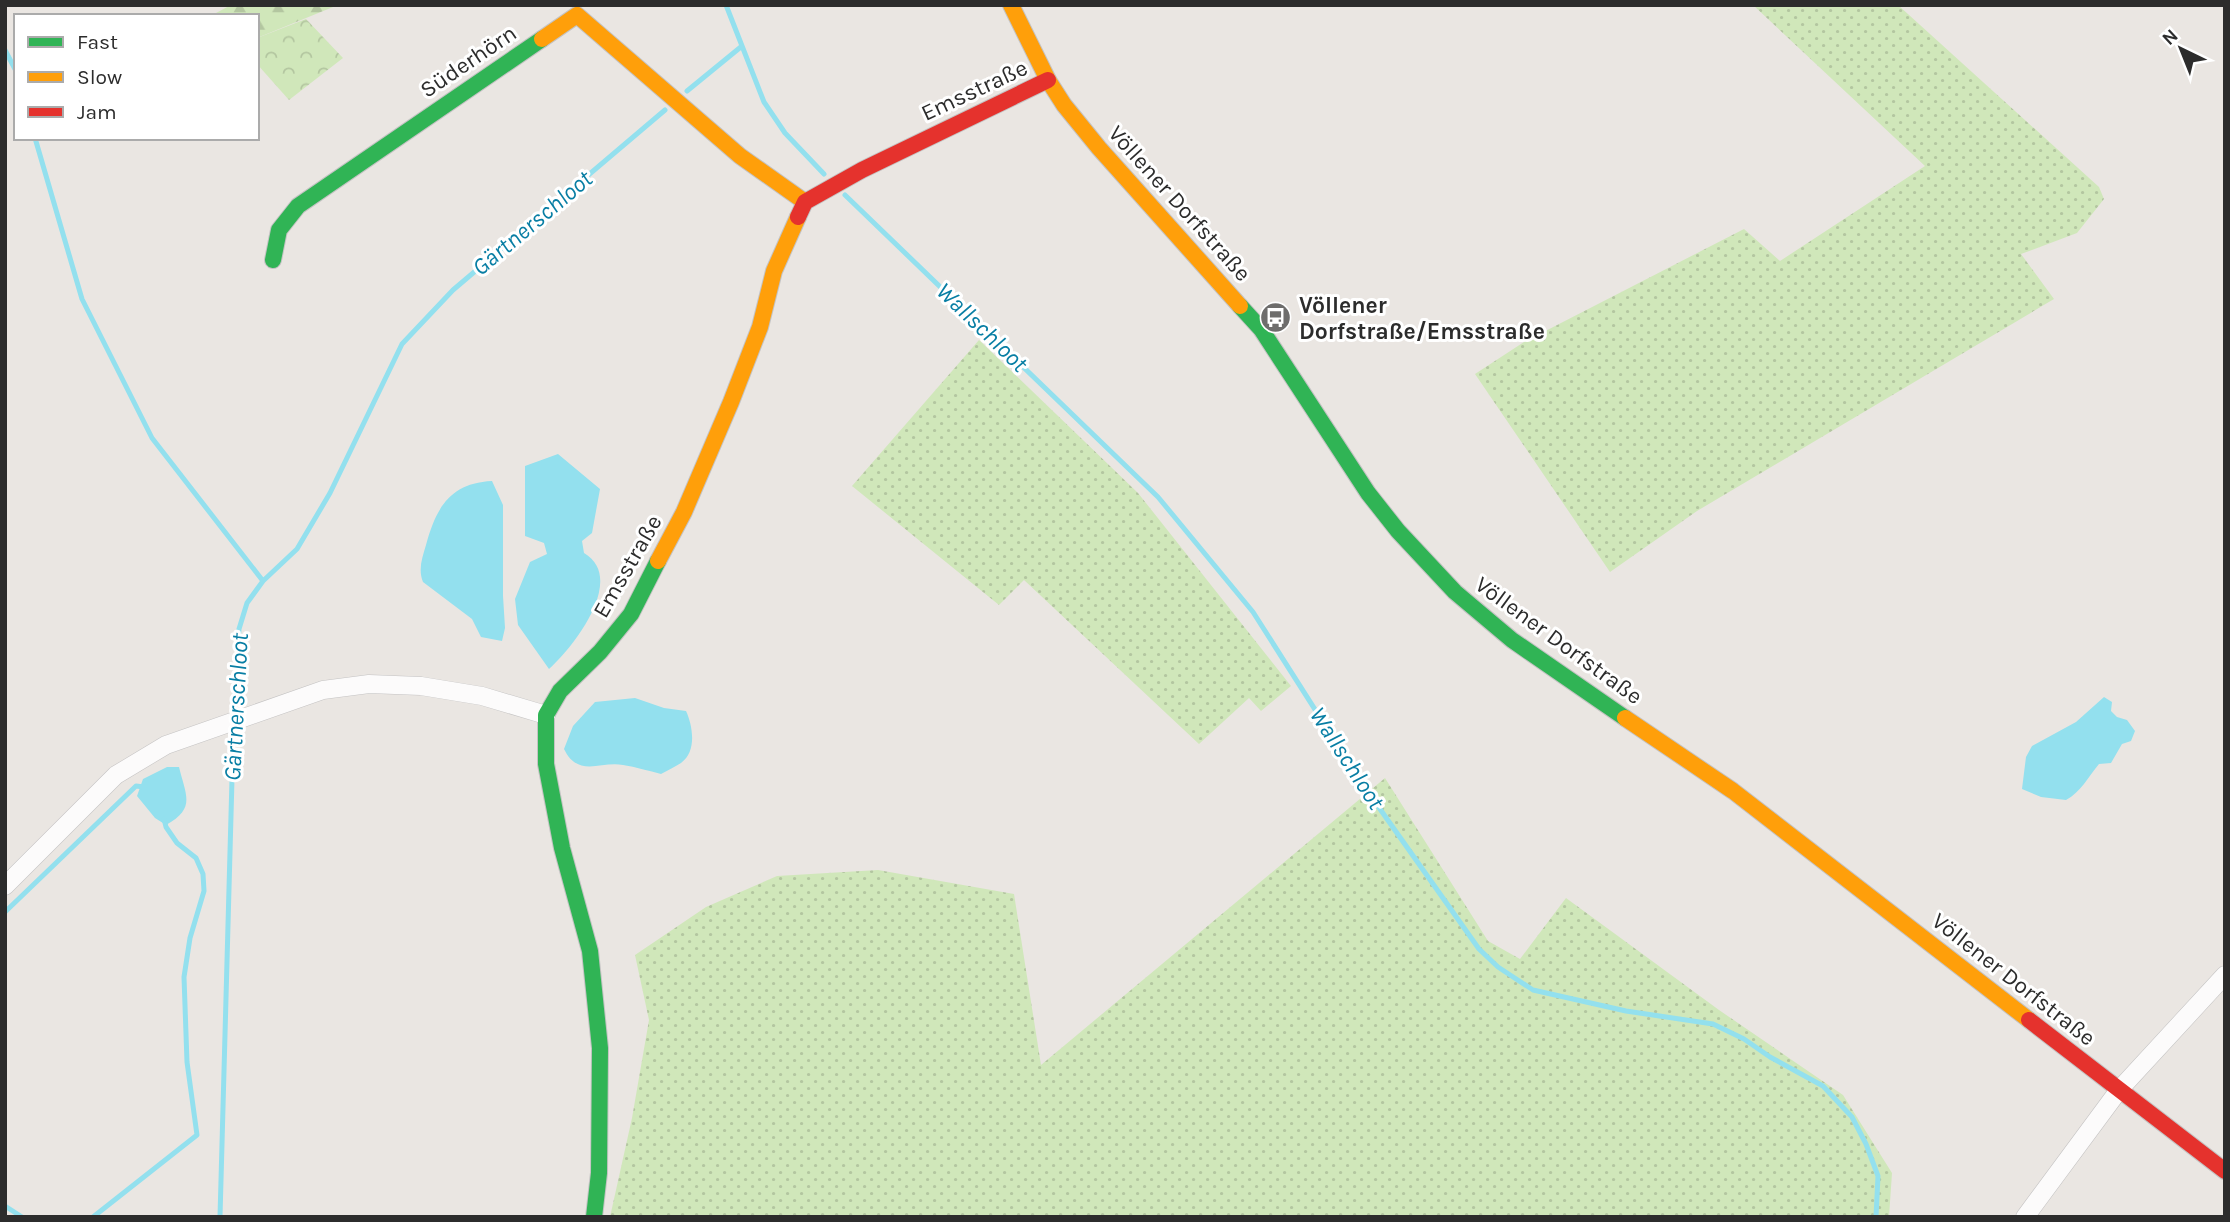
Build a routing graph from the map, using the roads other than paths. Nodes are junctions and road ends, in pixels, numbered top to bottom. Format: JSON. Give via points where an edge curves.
{"nodes":[{"id":1,"x":1011,"y":5,"type":"edge"},
{"id":2,"x":575,"y":10,"type":"edge"},
{"id":3,"x":1048,"y":80,"type":"junction"},
{"id":4,"x":805,"y":202,"type":"junction"},
{"id":5,"x":273,"y":260,"type":"dead end"},
{"id":6,"x":546,"y":715,"type":"junction"},
{"id":7,"x":5,"y":886,"type":"edge"},
{"id":8,"x":2225,"y":975,"type":"edge"},
{"id":9,"x":2119,"y":1090,"type":"junction"},
{"id":10,"x":2225,"y":1171,"type":"edge"},
{"id":11,"x":594,"y":1217,"type":"edge"},
{"id":12,"x":2025,"y":1217,"type":"edge"}],
"edges":[{"from":1,"to":3,"type":"street","name":"Völlener Dorfstraße"},
{"from":2,"to":4,"type":"street","name":"Süderhörn","via":[[740,156]]},
{"from":2,"to":5,"type":"street","name":"Süderhörn","via":[[298,206],[281,221]]},
{"from":3,"to":4,"type":"street","name":"Emsstraße"},
{"from":3,"to":9,"type":"street","name":"Völlener Dorfstraße","via":[[1099,148],[1261,329],[1368,493],[1455,592],[1512,640],[1733,791]]},
{"from":4,"to":6,"type":"street","name":"Emsstraße","via":[[774,271],[760,327],[684,512],[631,614],[600,653],[560,691]]},
{"from":6,"to":7,"type":"street","via":[[482,696],[422,686],[369,684],[323,690],[166,745],[116,775]]},
{"from":6,"to":11,"type":"street","via":[[546,764],[562,848],[590,951],[600,1048]]},
{"from":8,"to":9,"type":"street"},
{"from":9,"to":10,"type":"street","name":"Völlener Dorfstraße"},
{"from":9,"to":12,"type":"street"}]}
